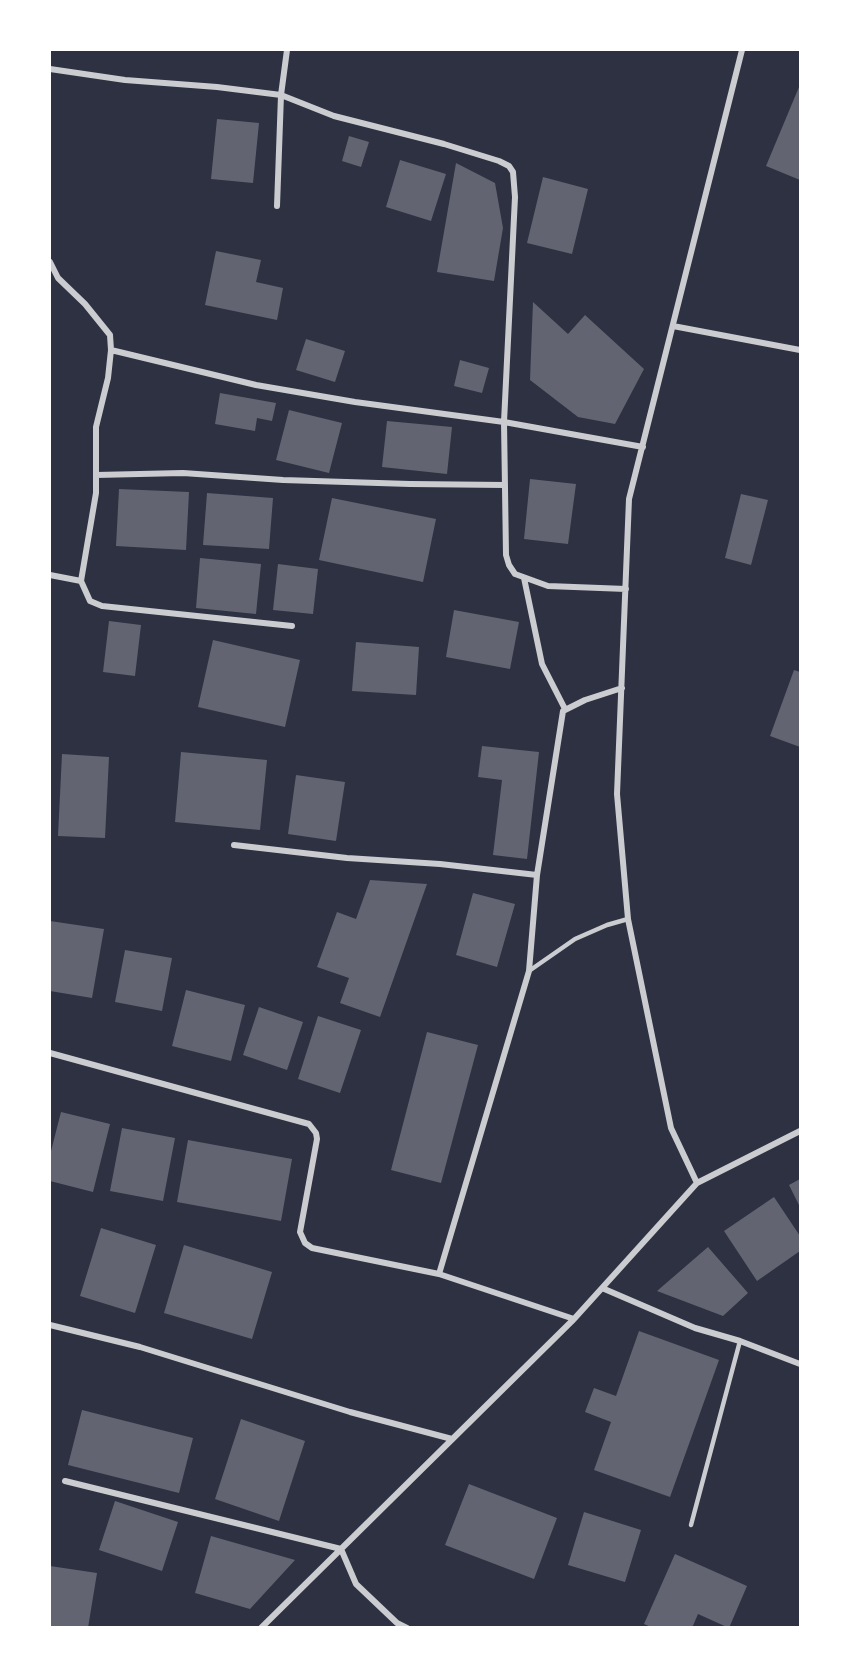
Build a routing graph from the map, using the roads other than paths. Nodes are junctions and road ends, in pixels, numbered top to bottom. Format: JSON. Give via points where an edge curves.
{"nodes":[{"id":1,"x":287,"y":50,"type":"edge"},
{"id":2,"x":742,"y":50,"type":"edge"},
{"id":3,"x":50,"y":69,"type":"edge"},
{"id":4,"x":281,"y":95,"type":"junction"},
{"id":5,"x":277,"y":206,"type":"dead end"},
{"id":6,"x":50,"y":262,"type":"edge"},
{"id":7,"x":673,"y":326,"type":"junction"},
{"id":8,"x":111,"y":350,"type":"junction"},
{"id":9,"x":801,"y":350,"type":"edge"},
{"id":10,"x":504,"y":422,"type":"junction"},
{"id":11,"x":643,"y":447,"type":"junction"},
{"id":12,"x":96,"y":475,"type":"junction"},
{"id":13,"x":506,"y":485,"type":"junction"},
{"id":14,"x":50,"y":574,"type":"edge"},
{"id":15,"x":524,"y":578,"type":"junction"},
{"id":16,"x":81,"y":581,"type":"junction"},
{"id":17,"x":626,"y":589,"type":"junction"},
{"id":18,"x":292,"y":626,"type":"dead end"},
{"id":19,"x":622,"y":688,"type":"junction"},
{"id":20,"x":565,"y":709,"type":"junction"},
{"id":21,"x":234,"y":845,"type":"dead end"},
{"id":22,"x":537,"y":875,"type":"junction"},
{"id":23,"x":628,"y":919,"type":"junction"},
{"id":24,"x":529,"y":971,"type":"junction"},
{"id":25,"x":50,"y":1053,"type":"edge"},
{"id":26,"x":801,"y":1131,"type":"edge"},
{"id":27,"x":697,"y":1183,"type":"junction"},
{"id":28,"x":439,"y":1274,"type":"junction"},
{"id":29,"x":602,"y":1288,"type":"junction"},
{"id":30,"x":574,"y":1319,"type":"junction"},
{"id":31,"x":50,"y":1324,"type":"edge"},
{"id":32,"x":740,"y":1341,"type":"junction"},
{"id":33,"x":801,"y":1364,"type":"edge"},
{"id":34,"x":452,"y":1439,"type":"junction"},
{"id":35,"x":65,"y":1481,"type":"dead end"},
{"id":36,"x":691,"y":1525,"type":"dead end"},
{"id":37,"x":341,"y":1549,"type":"junction"},
{"id":38,"x":261,"y":1628,"type":"edge"},
{"id":39,"x":407,"y":1628,"type":"edge"}],
"edges":[{"from":1,"to":4,"type":"street"},
{"from":2,"to":7,"type":"street"},
{"from":3,"to":4,"type":"street"},
{"from":4,"to":5,"type":"street"},
{"from":4,"to":10,"type":"street","via":[[334,116],[499,161],[513,172]]},
{"from":6,"to":8,"type":"street","via":[[58,278],[110,335]]},
{"from":7,"to":9,"type":"street"},
{"from":7,"to":11,"type":"street"},
{"from":8,"to":10,"type":"street","via":[[256,385]]},
{"from":8,"to":12,"type":"street","via":[[96,427]]},
{"from":10,"to":11,"type":"street"},
{"from":10,"to":13,"type":"street"},
{"from":11,"to":17,"type":"street","via":[[629,499]]},
{"from":12,"to":13,"type":"street","via":[[183,473],[364,483]]},
{"from":12,"to":16,"type":"street"},
{"from":13,"to":15,"type":"street","via":[[506,555],[515,574]]},
{"from":14,"to":16,"type":"street"},
{"from":15,"to":17,"type":"street","via":[[548,586]]},
{"from":15,"to":20,"type":"street","via":[[542,664]]},
{"from":16,"to":18,"type":"street","via":[[90,601],[102,606]]},
{"from":17,"to":19,"type":"street"},
{"from":19,"to":20,"type":"street"},
{"from":19,"to":23,"type":"street","via":[[617,794]]},
{"from":20,"to":22,"type":"street"},
{"from":21,"to":22,"type":"street"},
{"from":22,"to":24,"type":"street"},
{"from":23,"to":24,"type":"lane","via":[[575,939]]},
{"from":23,"to":27,"type":"street","via":[[671,1128]]},
{"from":24,"to":28,"type":"street"},
{"from":25,"to":28,"type":"street","via":[[309,1124],[317,1140],[300,1232],[305,1243],[312,1248]]},
{"from":26,"to":27,"type":"street"},
{"from":27,"to":29,"type":"street"},
{"from":28,"to":30,"type":"street"},
{"from":29,"to":30,"type":"street"},
{"from":29,"to":32,"type":"street","via":[[695,1328]]},
{"from":30,"to":34,"type":"street"},
{"from":31,"to":34,"type":"street"},
{"from":32,"to":33,"type":"street"},
{"from":32,"to":36,"type":"lane"},
{"from":34,"to":37,"type":"street"},
{"from":35,"to":37,"type":"street"},
{"from":37,"to":38,"type":"street"},
{"from":37,"to":39,"type":"street","via":[[356,1584]]}]}
